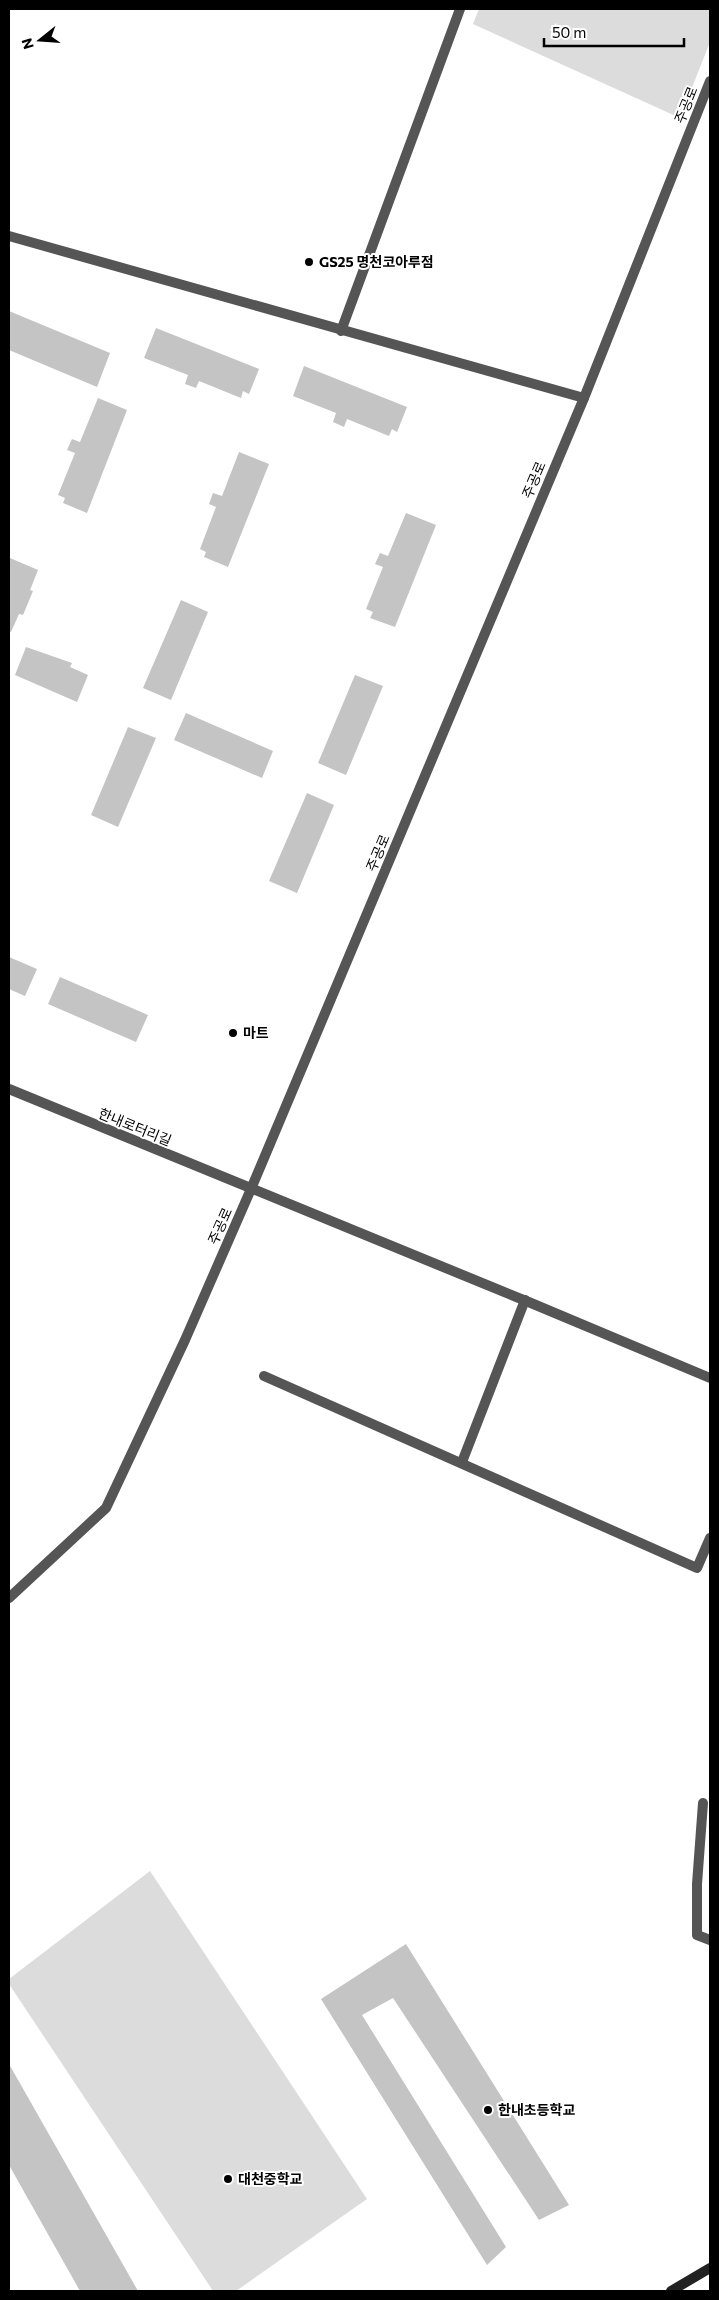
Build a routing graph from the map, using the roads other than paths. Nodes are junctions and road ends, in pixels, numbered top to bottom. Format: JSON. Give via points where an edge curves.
{"nodes":[{"id":1,"x":460,"y":9,"type":"edge"},
{"id":2,"x":710,"y":81,"type":"edge"},
{"id":3,"x":9,"y":236,"type":"edge"},
{"id":4,"x":341,"y":331,"type":"junction"},
{"id":5,"x":584,"y":398,"type":"junction"},
{"id":6,"x":9,"y":1090,"type":"edge"},
{"id":7,"x":251,"y":1190,"type":"junction"},
{"id":8,"x":525,"y":1300,"type":"junction"},
{"id":9,"x":264,"y":1376,"type":"dead end"},
{"id":10,"x":710,"y":1378,"type":"edge"},
{"id":11,"x":462,"y":1462,"type":"junction"},
{"id":12,"x":710,"y":1538,"type":"edge"},
{"id":13,"x":9,"y":1598,"type":"edge"},
{"id":14,"x":703,"y":1803,"type":"dead end"},
{"id":15,"x":710,"y":1940,"type":"edge"},
{"id":16,"x":710,"y":2268,"type":"edge"},
{"id":17,"x":671,"y":2291,"type":"edge"}],
"edges":[{"from":1,"to":4,"type":"street"},
{"from":2,"to":5,"type":"street","name":"주공로"},
{"from":3,"to":4,"type":"street"},
{"from":4,"to":5,"type":"street"},
{"from":5,"to":7,"type":"street","name":"주공로"},
{"from":6,"to":7,"type":"street","name":"한내로터리길"},
{"from":7,"to":8,"type":"street","name":"한내로터리길"},
{"from":7,"to":13,"type":"street","name":"주공로","via":[[106,1508]]},
{"from":8,"to":10,"type":"street","name":"한내로터리길"},
{"from":8,"to":11,"type":"street"},
{"from":9,"to":11,"type":"street"},
{"from":11,"to":12,"type":"street","via":[[698,1568]]},
{"from":14,"to":15,"type":"street","via":[[696,1884],[697,1935]]},
{"from":16,"to":17,"type":"main road"}]}
